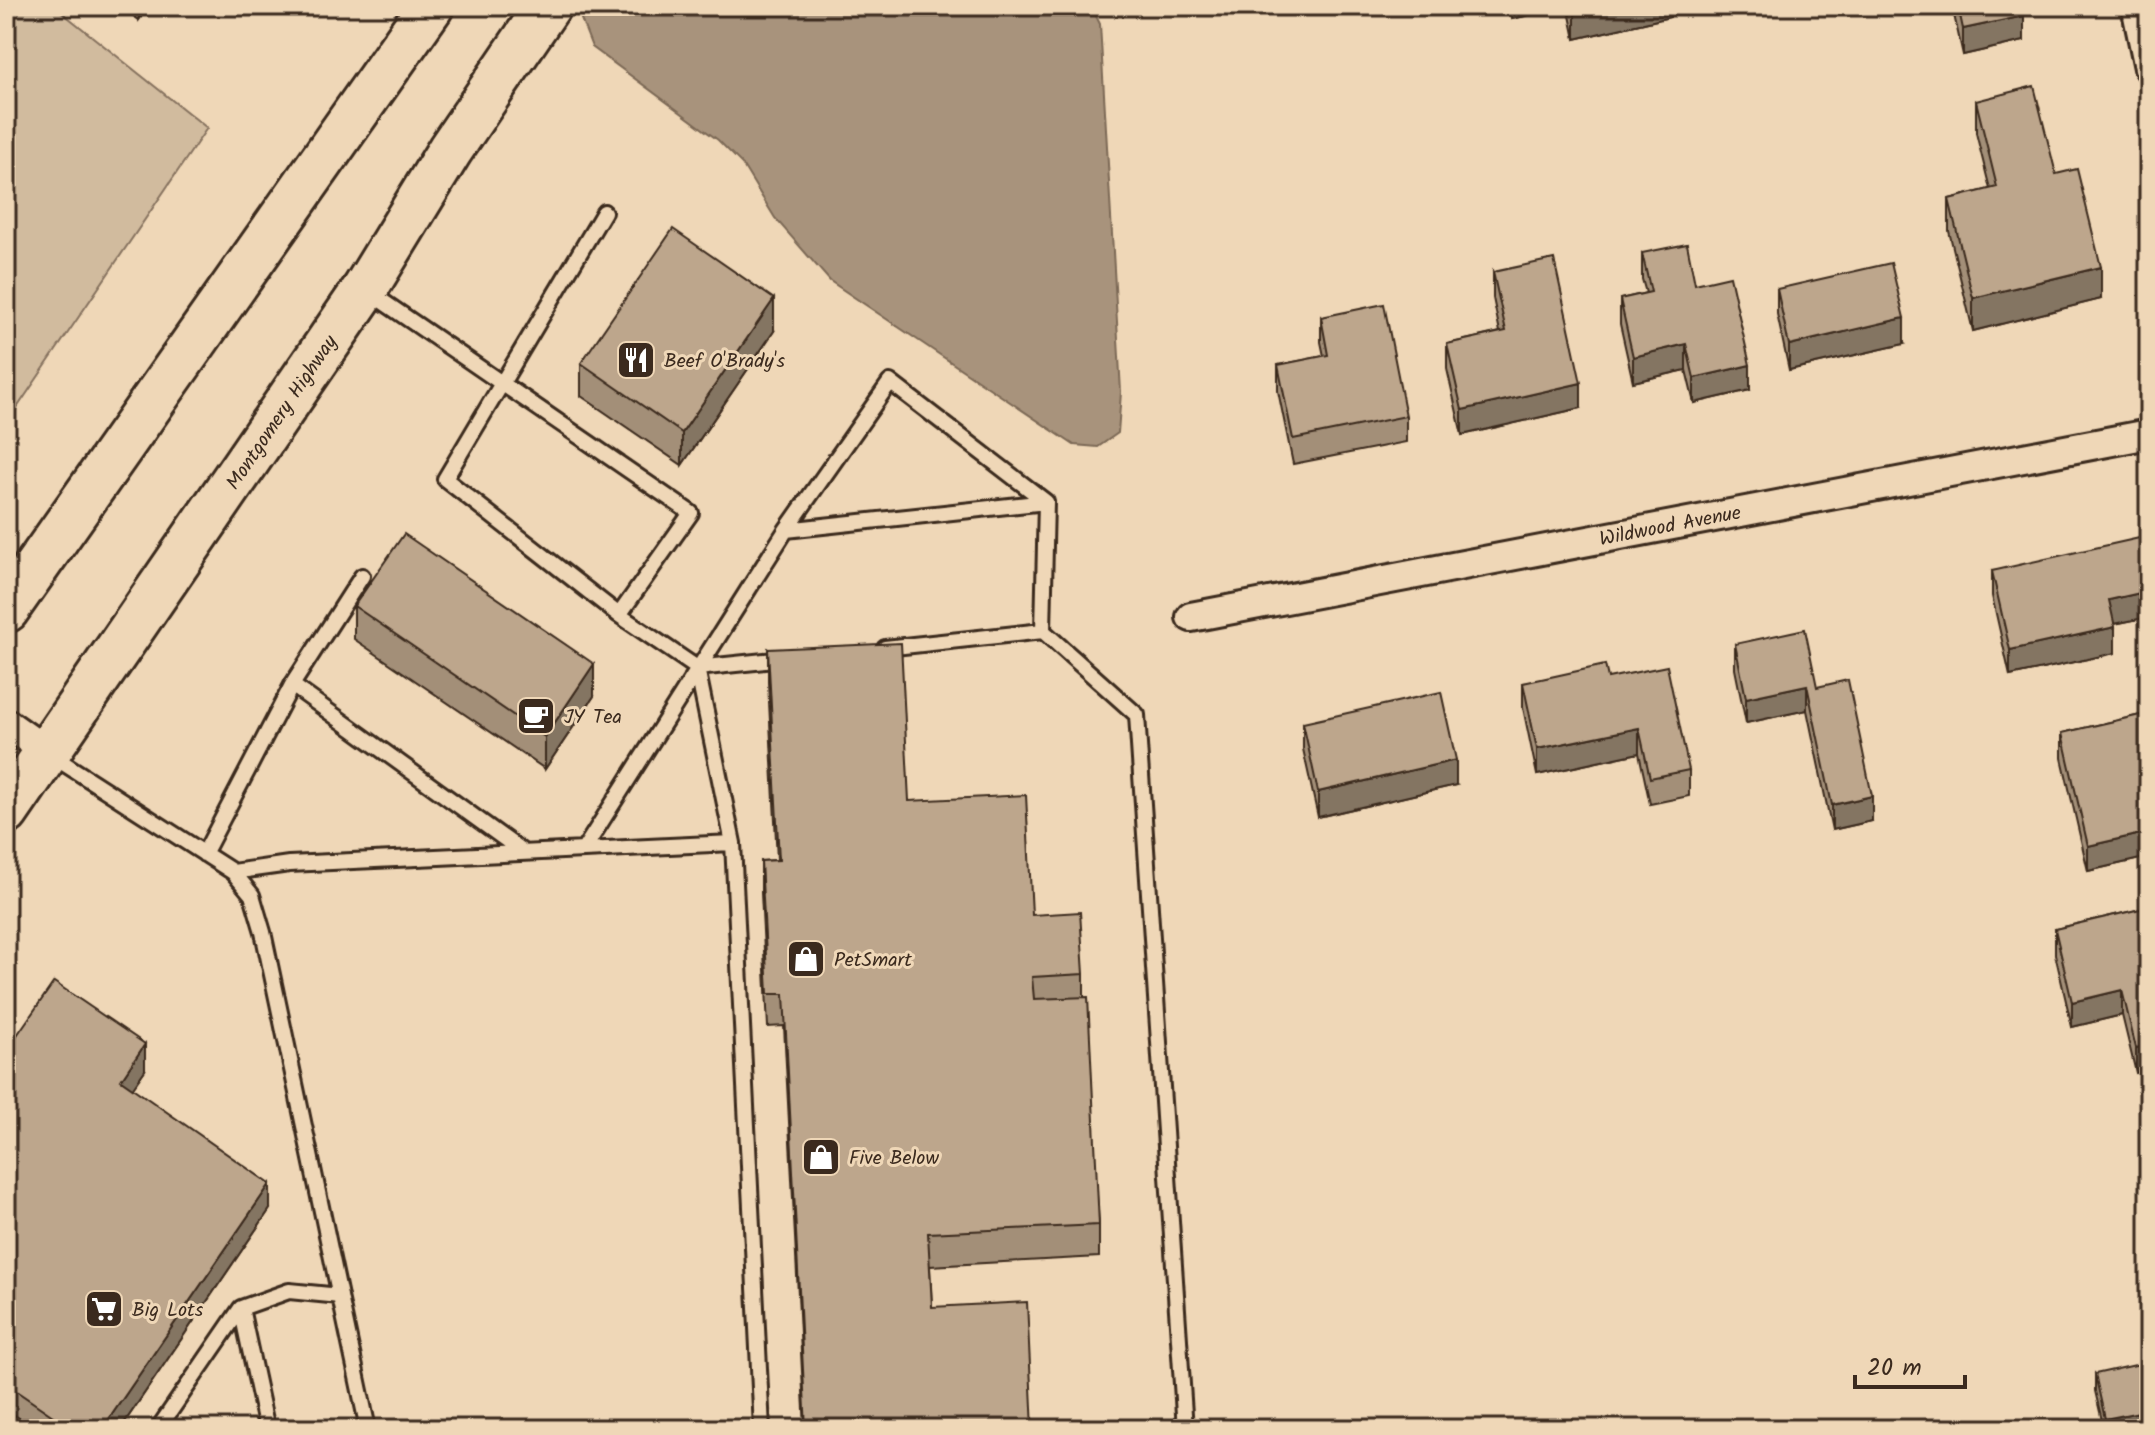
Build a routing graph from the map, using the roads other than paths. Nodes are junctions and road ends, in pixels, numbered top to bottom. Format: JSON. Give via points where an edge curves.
{"nodes":[{"id":1,"x":431,"y":6,"type":"edge"},
{"id":2,"x":548,"y":6,"type":"edge"},
{"id":3,"x":2136,"y":6,"type":"edge"},
{"id":4,"x":2149,"y":68,"type":"edge"},
{"id":5,"x":604,"y":212,"type":"dead end"},
{"id":6,"x":365,"y":289,"type":"junction"},
{"id":7,"x":502,"y":383,"type":"junction"},
{"id":8,"x":2149,"y":434,"type":"edge"},
{"id":9,"x":1046,"y":502,"type":"junction"},
{"id":10,"x":786,"y":530,"type":"junction"},
{"id":11,"x":362,"y":576,"type":"dead end"},
{"id":12,"x":6,"y":610,"type":"edge"},
{"id":13,"x":619,"y":615,"type":"junction"},
{"id":14,"x":1191,"y":617,"type":"dead end"},
{"id":15,"x":1043,"y":631,"type":"junction"},
{"id":16,"x":870,"y":650,"type":"edge"},
{"id":17,"x":807,"y":657,"type":"edge"},
{"id":18,"x":697,"y":668,"type":"junction"},
{"id":19,"x":292,"y":685,"type":"junction"},
{"id":20,"x":6,"y":723,"type":"edge"},
{"id":21,"x":47,"y":752,"type":"junction"},
{"id":22,"x":6,"y":812,"type":"edge"},
{"id":23,"x":733,"y":843,"type":"junction"},
{"id":24,"x":584,"y":849,"type":"junction"},
{"id":25,"x":523,"y":852,"type":"junction"},
{"id":26,"x":204,"y":854,"type":"junction"},
{"id":27,"x":233,"y":872,"type":"junction"},
{"id":28,"x":340,"y":1296,"type":"junction"},
{"id":29,"x":241,"y":1308,"type":"junction"},
{"id":30,"x":158,"y":1429,"type":"edge"},
{"id":31,"x":267,"y":1429,"type":"edge"},
{"id":32,"x":368,"y":1429,"type":"edge"},
{"id":33,"x":762,"y":1429,"type":"edge"},
{"id":34,"x":1185,"y":1429,"type":"edge"}],
"edges":[{"from":1,"to":12,"type":"main road"},
{"from":2,"to":6,"type":"main road","name":"Montgomery Highway","via":[[450,150]]},
{"from":3,"to":4,"type":"street"},
{"from":5,"to":7,"type":"lane"},
{"from":6,"to":7,"type":"lane"},
{"from":6,"to":21,"type":"main road","name":"Montgomery Highway"},
{"from":7,"to":13,"type":"lane","via":[[445,479]]},
{"from":7,"to":13,"type":"lane","via":[[691,513]]},
{"from":8,"to":14,"type":"street","name":"Wildwood Avenue"},
{"from":9,"to":10,"type":"lane"},
{"from":9,"to":10,"type":"lane","via":[[890,382]]},
{"from":9,"to":15,"type":"lane"},
{"from":10,"to":18,"type":"lane"},
{"from":11,"to":19,"type":"lane"},
{"from":13,"to":18,"type":"lane"},
{"from":15,"to":16,"type":"lane"},
{"from":15,"to":34,"type":"lane","via":[[1137,715]]},
{"from":17,"to":18,"type":"lane"},
{"from":18,"to":23,"type":"lane"},
{"from":18,"to":24,"type":"lane"},
{"from":19,"to":25,"type":"lane"},
{"from":19,"to":26,"type":"lane"},
{"from":20,"to":21,"type":"street"},
{"from":21,"to":22,"type":"main road","name":"Montgomery Highway"},
{"from":21,"to":26,"type":"lane"},
{"from":23,"to":24,"type":"lane"},
{"from":23,"to":33,"type":"lane"},
{"from":24,"to":25,"type":"lane"},
{"from":25,"to":27,"type":"lane","via":[[289,864]]},
{"from":26,"to":27,"type":"lane"},
{"from":27,"to":28,"type":"lane","via":[[252,895],[263,932]]},
{"from":28,"to":29,"type":"lane","via":[[289,1291]]},
{"from":28,"to":32,"type":"lane"},
{"from":29,"to":30,"type":"lane"},
{"from":29,"to":31,"type":"lane"}]}
